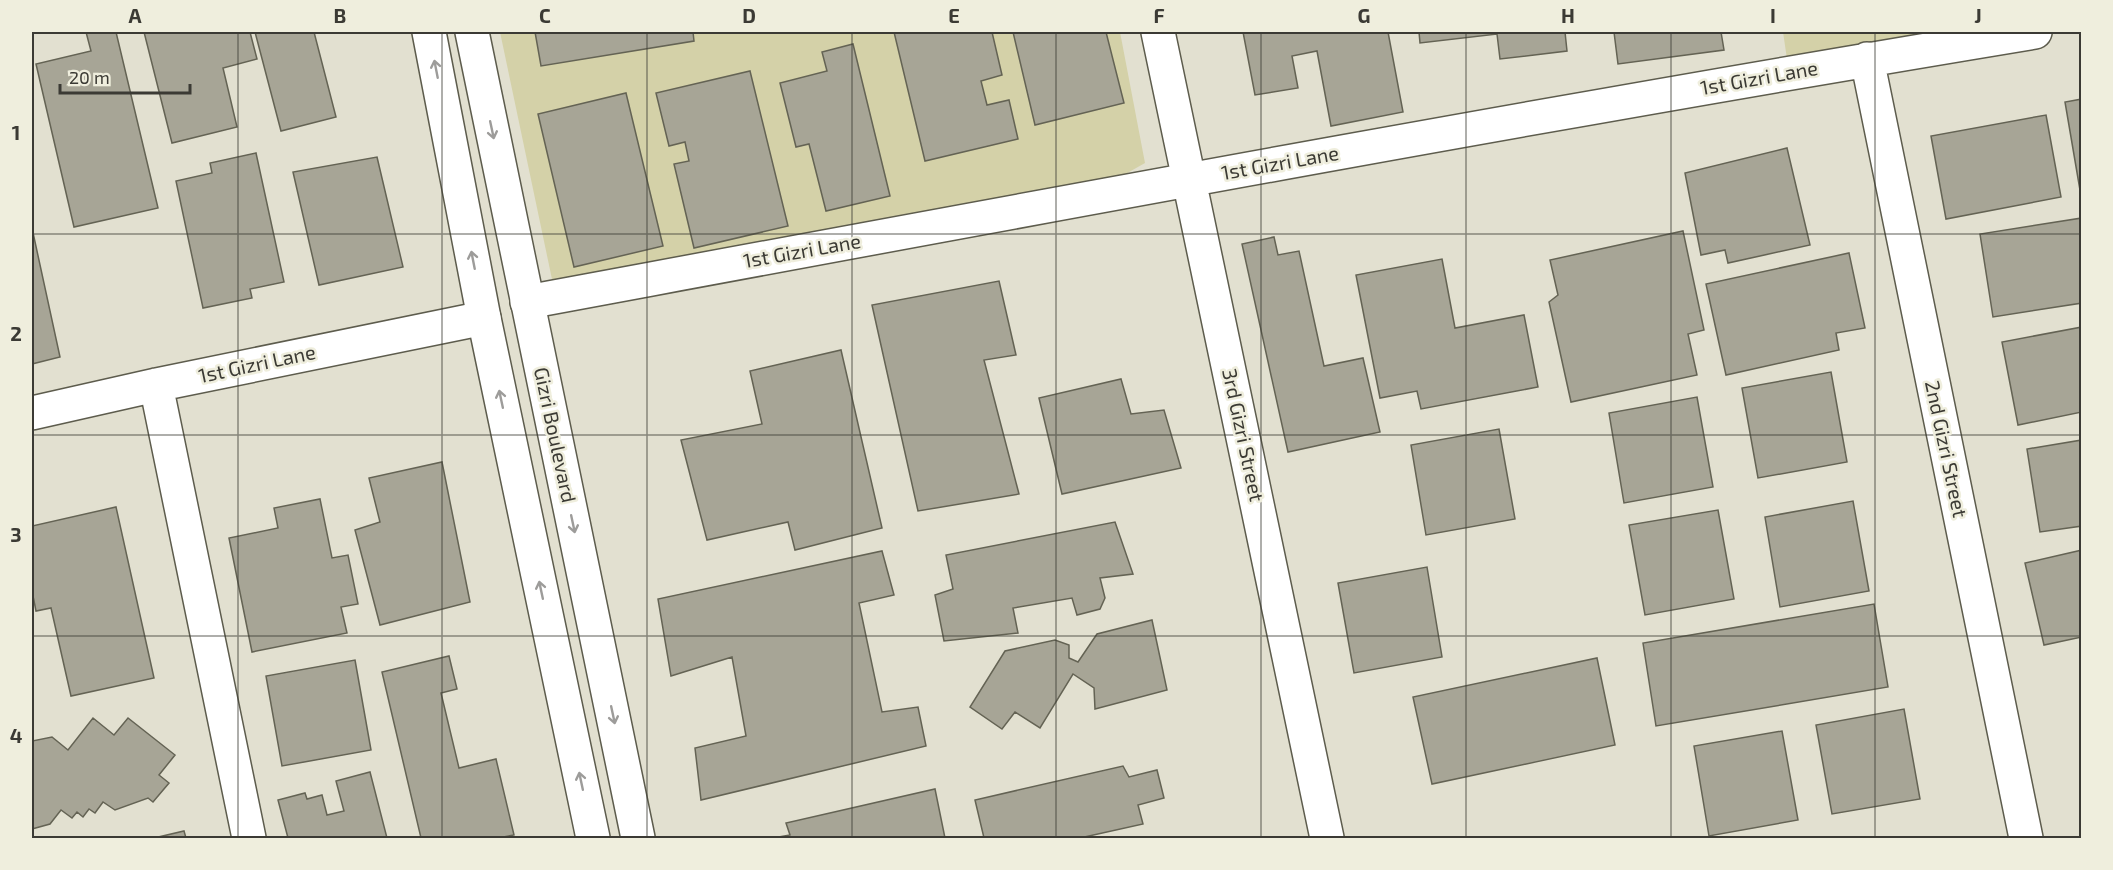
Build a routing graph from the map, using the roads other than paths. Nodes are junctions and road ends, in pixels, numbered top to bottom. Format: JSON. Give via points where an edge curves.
{"nodes":[{"id":1,"x":429,"y":32,"type":"edge"},
{"id":2,"x":472,"y":32,"type":"edge"},
{"id":3,"x":1158,"y":32,"type":"edge"},
{"id":4,"x":2035,"y":32,"type":"edge"},
{"id":5,"x":1867,"y":59,"type":"junction"},
{"id":6,"x":1191,"y":179,"type":"junction"},
{"id":7,"x":527,"y":302,"type":"junction"},
{"id":8,"x":484,"y":318,"type":"junction"},
{"id":9,"x":156,"y":385,"type":"junction"},
{"id":10,"x":32,"y":413,"type":"edge"},
{"id":11,"x":249,"y":838,"type":"edge"},
{"id":12,"x":593,"y":838,"type":"edge"},
{"id":13,"x":638,"y":838,"type":"edge"},
{"id":14,"x":1327,"y":838,"type":"edge"},
{"id":15,"x":2026,"y":838,"type":"edge"}],
"edges":[{"from":8,"to":1,"type":"street","one_way":true},
{"from":2,"to":7,"type":"street","name":"Gizri Boulevard","one_way":true},
{"from":3,"to":6,"type":"street","name":"3rd Gizri Street"},
{"from":4,"to":5,"type":"street","name":"1st Gizri Lane"},
{"from":5,"to":6,"type":"street","name":"1st Gizri Lane"},
{"from":5,"to":15,"type":"street","name":"2nd Gizri Street"},
{"from":6,"to":7,"type":"street","name":"1st Gizri Lane"},
{"from":6,"to":14,"type":"street","name":"3rd Gizri Street"},
{"from":7,"to":13,"type":"street","name":"Gizri Boulevard","one_way":true},
{"from":8,"to":9,"type":"street","name":"1st Gizri Lane"},
{"from":12,"to":8,"type":"street","one_way":true},
{"from":9,"to":10,"type":"street","name":"1st Gizri Lane"},
{"from":9,"to":11,"type":"street"}]}
